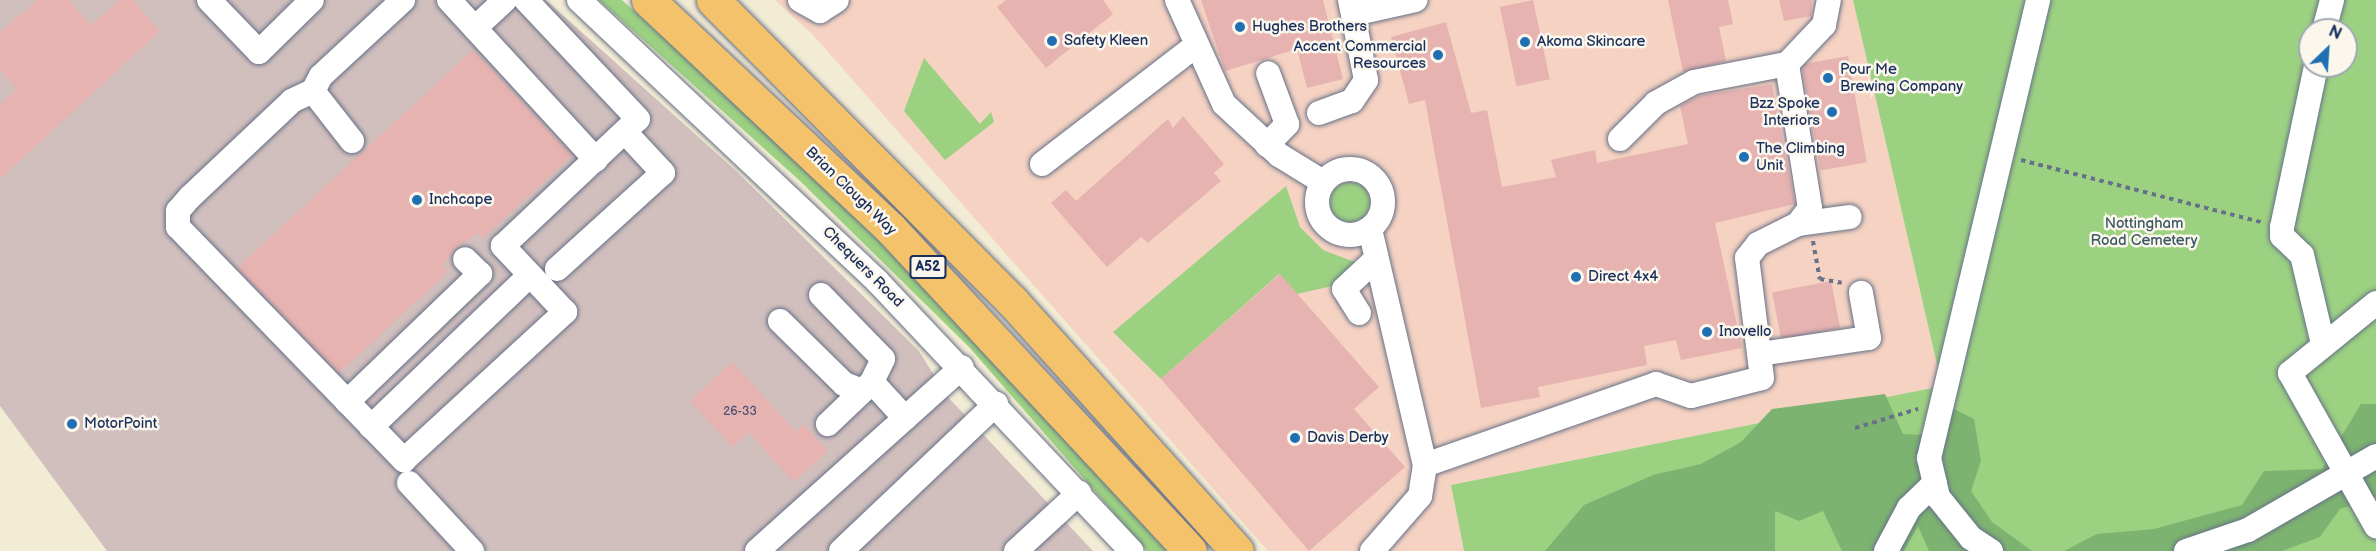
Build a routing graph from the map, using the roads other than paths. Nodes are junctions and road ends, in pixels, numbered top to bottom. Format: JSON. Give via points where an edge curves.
{"nodes":[{"id":1,"x":209,"y":0,"type":"edge"},
{"id":2,"x":312,"y":0,"type":"edge"},
{"id":3,"x":403,"y":0,"type":"edge"},
{"id":4,"x":449,"y":0,"type":"edge"},
{"id":5,"x":505,"y":0,"type":"edge"},
{"id":6,"x":526,"y":0,"type":"edge"},
{"id":7,"x":579,"y":0,"type":"edge"},
{"id":8,"x":648,"y":0,"type":"edge"},
{"id":9,"x":713,"y":0,"type":"edge"},
{"id":10,"x":800,"y":0,"type":"edge"},
{"id":11,"x":837,"y":0,"type":"edge"},
{"id":12,"x":1177,"y":0,"type":"edge"},
{"id":13,"x":1415,"y":0,"type":"edge"},
{"id":14,"x":1829,"y":0,"type":"edge"},
{"id":15,"x":2038,"y":0,"type":"edge"},
{"id":16,"x":2332,"y":0,"type":"edge"},
{"id":17,"x":1351,"y":7,"type":"edge"},
{"id":18,"x":2327,"y":18,"type":"edge"},
{"id":19,"x":475,"y":28,"type":"junction"},
{"id":20,"x":1195,"y":46,"type":"junction"},
{"id":21,"x":1787,"y":64,"type":"junction"},
{"id":22,"x":1268,"y":73,"type":"dead end"},
{"id":23,"x":2313,"y":78,"type":"edge"},
{"id":24,"x":313,"y":91,"type":"junction"},
{"id":25,"x":1318,"y":113,"type":"dead end"},
{"id":26,"x":625,"y":132,"type":"junction"},
{"id":27,"x":1620,"y":139,"type":"dead end"},
{"id":28,"x":352,"y":141,"type":"dead end"},
{"id":29,"x":1267,"y":146,"type":"junction"},
{"id":30,"x":596,"y":160,"type":"junction"},
{"id":31,"x":1042,"y":164,"type":"dead end"},
{"id":32,"x":1323,"y":182,"type":"junction"},
{"id":33,"x":1850,"y":217,"type":"dead end"},
{"id":34,"x":1811,"y":218,"type":"junction"},
{"id":35,"x":1370,"y":229,"type":"junction"},
{"id":36,"x":465,"y":259,"type":"dead end"},
{"id":37,"x":1376,"y":259,"type":"junction"},
{"id":38,"x":557,"y":269,"type":"dead end"},
{"id":39,"x":530,"y":275,"type":"junction"},
{"id":40,"x":1861,"y":293,"type":"dead end"},
{"id":41,"x":821,"y":295,"type":"dead end"},
{"id":42,"x":2376,"y":303,"type":"edge"},
{"id":43,"x":1359,"y":313,"type":"dead end"},
{"id":44,"x":780,"y":321,"type":"dead end"},
{"id":45,"x":2323,"y":345,"type":"junction"},
{"id":46,"x":1760,"y":354,"type":"junction"},
{"id":47,"x":962,"y":367,"type":"junction"},
{"id":48,"x":867,"y":387,"type":"junction"},
{"id":49,"x":347,"y":402,"type":"junction"},
{"id":50,"x":996,"y":404,"type":"junction"},
{"id":51,"x":906,"y":418,"type":"junction"},
{"id":52,"x":828,"y":423,"type":"dead end"},
{"id":53,"x":371,"y":427,"type":"junction"},
{"id":54,"x":2376,"y":456,"type":"edge"},
{"id":55,"x":1425,"y":465,"type":"junction"},
{"id":56,"x":2345,"y":474,"type":"junction"},
{"id":57,"x":409,"y":483,"type":"dead end"},
{"id":58,"x":1935,"y":483,"type":"junction"},
{"id":59,"x":1079,"y":493,"type":"junction"},
{"id":60,"x":2376,"y":526,"type":"edge"},
{"id":61,"x":1026,"y":548,"type":"edge"},
{"id":62,"x":472,"y":551,"type":"edge"},
{"id":63,"x":758,"y":551,"type":"edge"},
{"id":64,"x":841,"y":551,"type":"edge"},
{"id":65,"x":1131,"y":551,"type":"edge"},
{"id":66,"x":1190,"y":551,"type":"edge"},
{"id":67,"x":1237,"y":551,"type":"edge"},
{"id":68,"x":1372,"y":551,"type":"edge"},
{"id":69,"x":1886,"y":551,"type":"edge"},
{"id":70,"x":1991,"y":551,"type":"edge"},
{"id":71,"x":2186,"y":551,"type":"edge"}],
"edges":[{"from":1,"to":2,"type":"street","via":[[259,52]]},
{"from":3,"to":24,"type":"street","via":[[321,76]]},
{"from":4,"to":19,"type":"street"},
{"from":5,"to":19,"type":"street"},
{"from":6,"to":26,"type":"street","via":[[638,119]]},
{"from":7,"to":47,"type":"street","name":"Chequers Road","via":[[753,160]]},
{"from":8,"to":66,"type":"highway","name":"Brian Clough Way","number":"A52","via":[[891,229]]},
{"from":9,"to":67,"type":"highway","number":"A52","via":[[764,57],[1012,301]]},
{"from":10,"to":11,"type":"street","via":[[820,11]]},
{"from":12,"to":20,"type":"street"},
{"from":13,"to":17,"type":"street"},
{"from":14,"to":21,"type":"street","via":[[1824,26]]},
{"from":15,"to":58,"type":"street","via":[[1929,458]]},
{"from":16,"to":18,"type":"street"},
{"from":17,"to":25,"type":"street","via":[[1366,68],[1362,91]]},
{"from":19,"to":30,"type":"street"},
{"from":20,"to":29,"type":"street","via":[[1224,104]]},
{"from":20,"to":31,"type":"street"},
{"from":21,"to":27,"type":"street","via":[[1694,82],[1656,103]]},
{"from":21,"to":34,"type":"street"},
{"from":22,"to":29,"type":"street","via":[[1287,124]]},
{"from":23,"to":45,"type":"street","via":[[2282,236],[2302,255]]},
{"from":24,"to":28,"type":"street"},
{"from":24,"to":49,"type":"street","via":[[292,101],[190,197],[177,211],[178,227]]},
{"from":26,"to":30,"type":"street"},
{"from":26,"to":38,"type":"street","via":[[663,173]]},
{"from":29,"to":32,"type":"street"},
{"from":30,"to":39,"type":"street","via":[[503,246]]},
{"from":32,"to":35,"type":"street","via":[[1318,212],[1330,229],[1350,235]]},
{"from":32,"to":35,"type":"street","via":[[1349,169],[1376,182],[1382,211]]},
{"from":33,"to":34,"type":"street"},
{"from":34,"to":46,"type":"street","via":[[1758,244],[1747,258]]},
{"from":35,"to":37,"type":"street"},
{"from":36,"to":49,"type":"street","via":[[480,274]]},
{"from":37,"to":43,"type":"street","via":[[1344,289]]},
{"from":37,"to":55,"type":"street"},
{"from":39,"to":53,"type":"street"},
{"from":39,"to":53,"type":"street","via":[[566,312],[404,460]]},
{"from":40,"to":46,"type":"street","via":[[1869,338]]},
{"from":41,"to":48,"type":"street","via":[[883,359]]},
{"from":42,"to":45,"type":"street"},
{"from":44,"to":48,"type":"street","via":[[844,384]]},
{"from":45,"to":56,"type":"street","via":[[2292,369],[2291,380]]},
{"from":46,"to":55,"type":"street","via":[[1762,378],[1691,396],[1656,384]]},
{"from":47,"to":50,"type":"street","name":"Chequers Road"},
{"from":47,"to":51,"type":"street"},
{"from":48,"to":51,"type":"street"},
{"from":48,"to":52,"type":"street"},
{"from":49,"to":53,"type":"street"},
{"from":50,"to":59,"type":"street","name":"Chequers Road"},
{"from":50,"to":64,"type":"street"},
{"from":51,"to":63,"type":"street"},
{"from":54,"to":56,"type":"street"},
{"from":55,"to":68,"type":"street","via":[[1420,496]]},
{"from":56,"to":60,"type":"street"},
{"from":56,"to":71,"type":"street","via":[[2248,530]]},
{"from":57,"to":62,"type":"street"},
{"from":58,"to":69,"type":"street","via":[[1909,508]]},
{"from":58,"to":70,"type":"street","via":[[1938,497],[1971,538]]},
{"from":59,"to":61,"type":"street"},
{"from":59,"to":65,"type":"street","name":"Chequers Road"}]}
